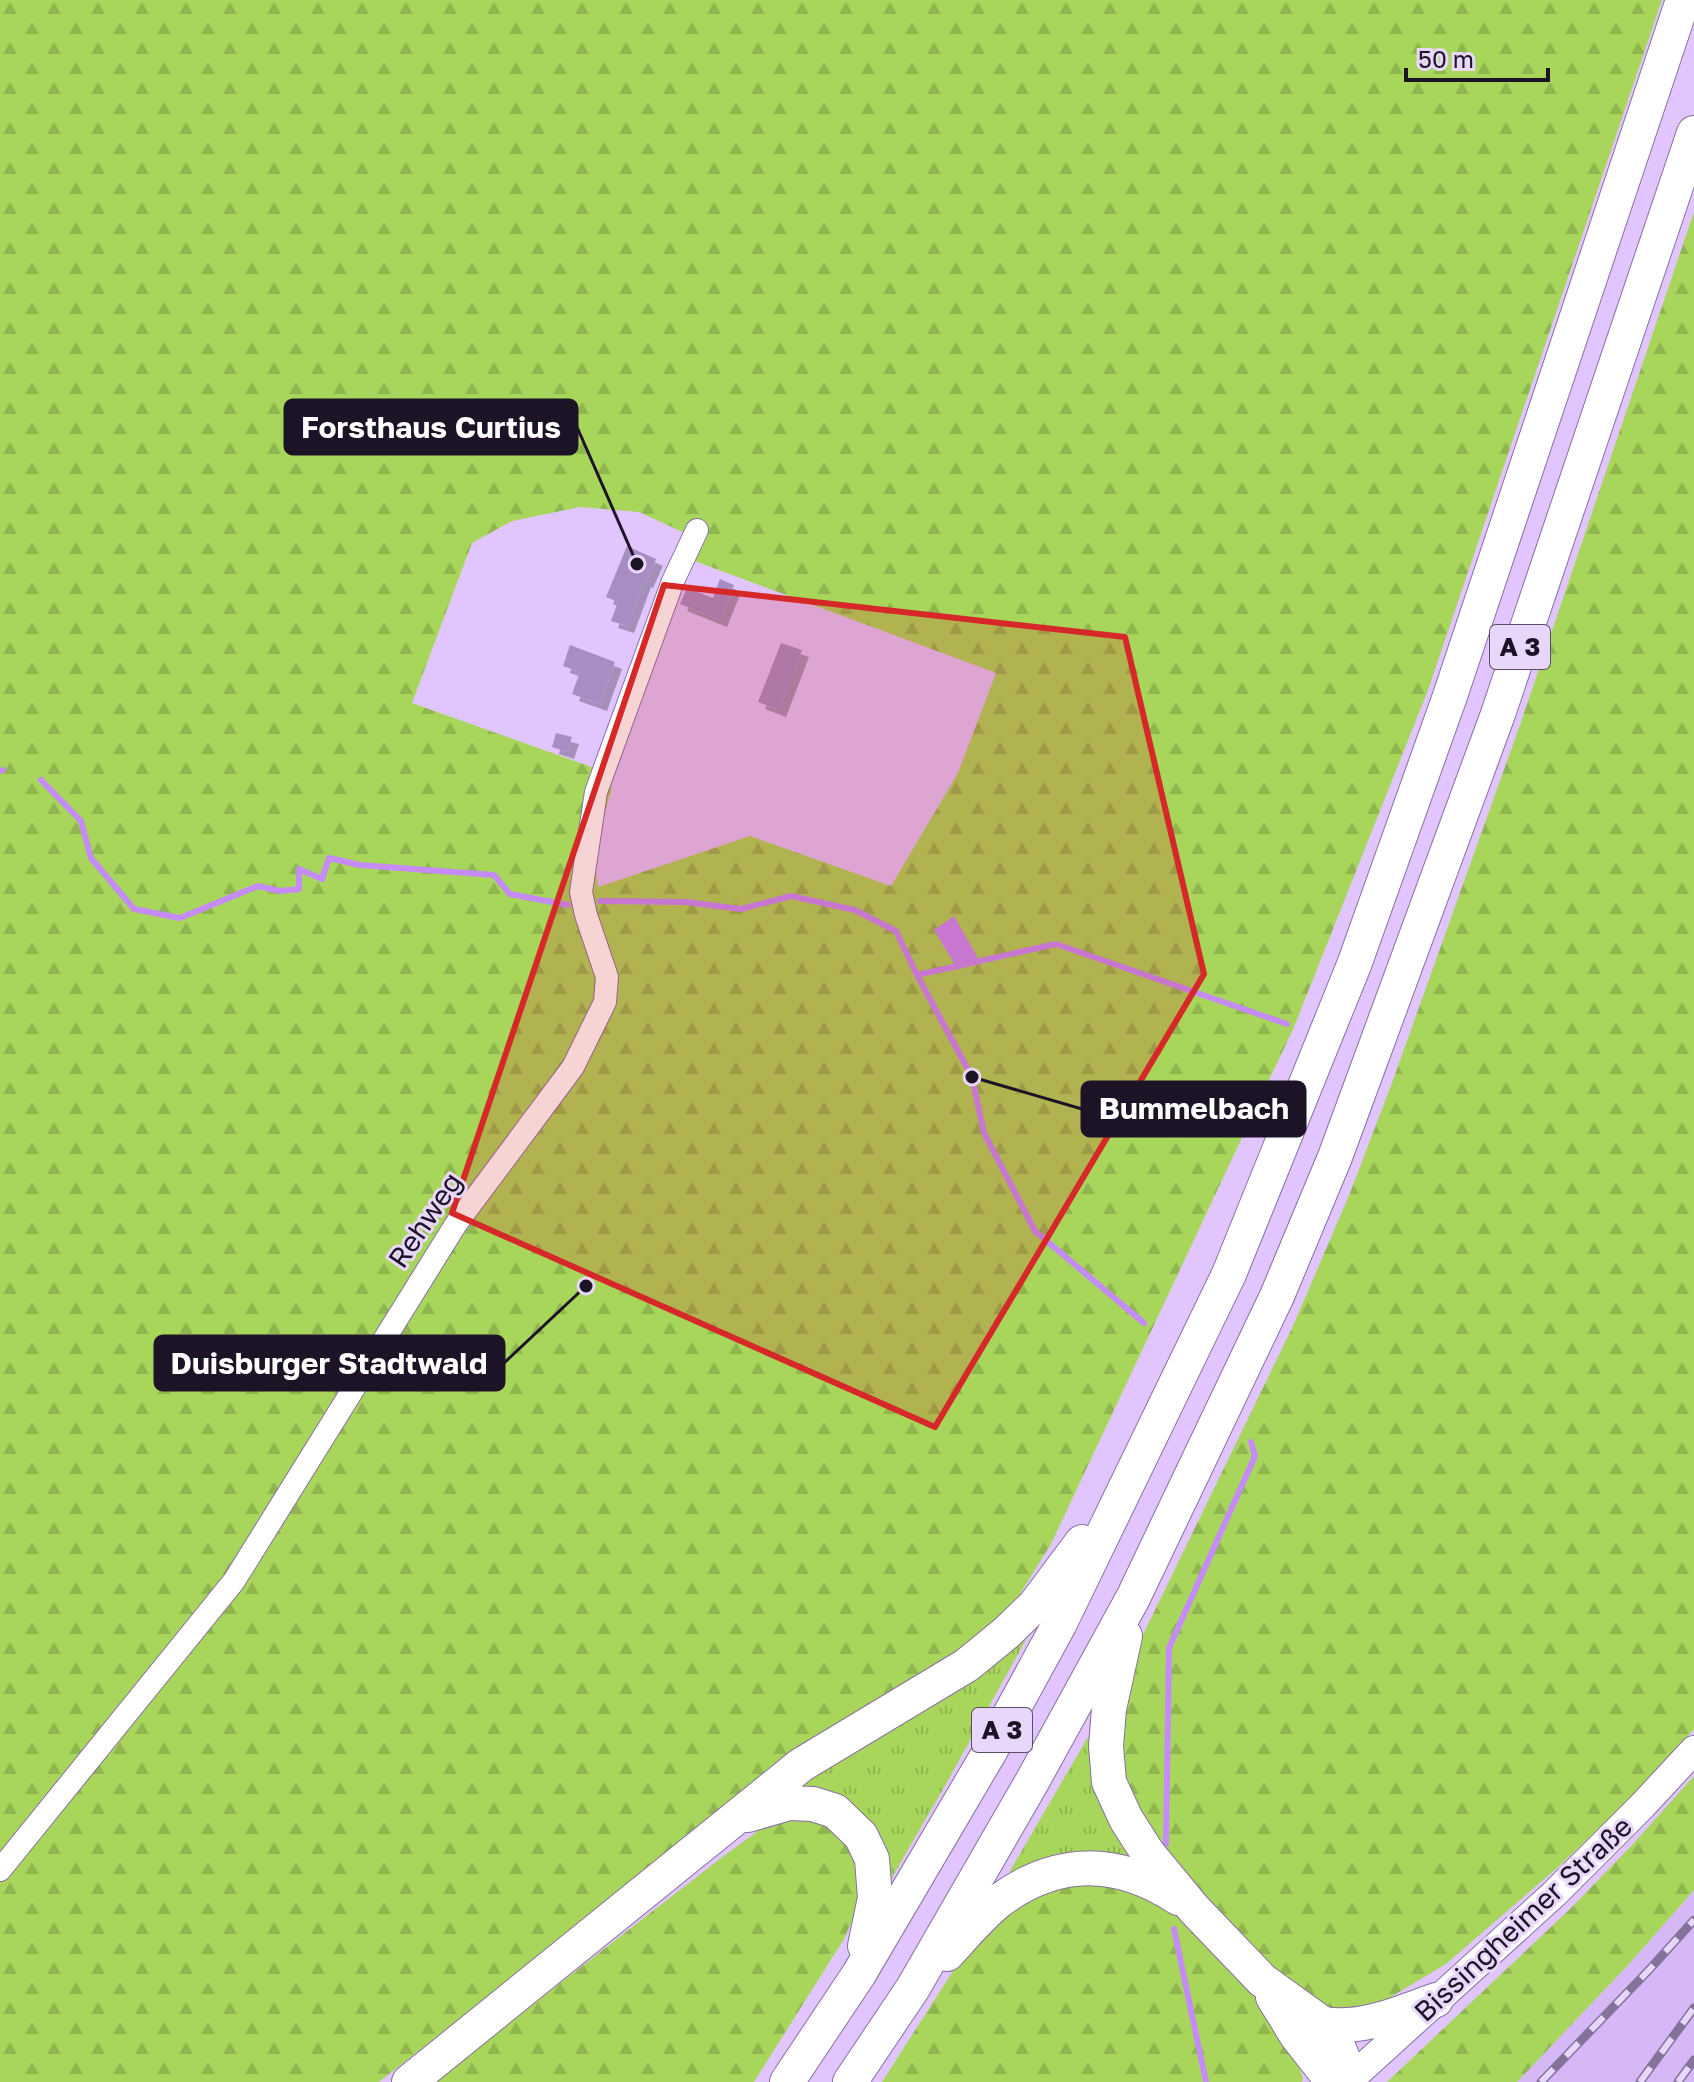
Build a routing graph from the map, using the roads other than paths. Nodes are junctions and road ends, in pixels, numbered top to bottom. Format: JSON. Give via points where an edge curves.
{"nodes":[{"id":1,"x":1683,"y":0,"type":"edge"},
{"id":2,"x":1694,"y":133,"type":"edge"},
{"id":3,"x":697,"y":530,"type":"dead end"},
{"id":4,"x":1131,"y":1478,"type":"junction"},
{"id":5,"x":1133,"y":1598,"type":"junction"},
{"id":6,"x":1694,"y":1750,"type":"edge"},
{"id":7,"x":736,"y":1819,"type":"junction"},
{"id":8,"x":0,"y":1870,"type":"edge"},
{"id":9,"x":1194,"y":1909,"type":"junction"},
{"id":10,"x":859,"y":1974,"type":"junction"},
{"id":11,"x":1262,"y":1980,"type":"junction"},
{"id":12,"x":913,"y":1988,"type":"junction"},
{"id":13,"x":1436,"y":2000,"type":"junction"},
{"id":14,"x":1323,"y":2024,"type":"junction"},
{"id":15,"x":1344,"y":2081,"type":"edge"},
{"id":16,"x":409,"y":2082,"type":"edge"},
{"id":17,"x":787,"y":2082,"type":"edge"},
{"id":18,"x":850,"y":2082,"type":"edge"}],
"edges":[{"from":1,"to":4,"type":"highway","number":"A 3","via":[[1450,696],[1354,965],[1229,1274]]},
{"from":2,"to":5,"type":"highway","number":"A 3","via":[[1498,714],[1335,1157],[1277,1296]]},
{"from":3,"to":8,"type":"lane","name":"Rehweg","via":[[673,581],[596,792],[581,892],[607,977],[605,1002],[573,1067],[456,1224],[234,1581]]},
{"from":4,"to":7,"type":"highway","via":[[1035,1605],[1006,1633],[967,1665],[801,1765]]},
{"from":4,"to":10,"type":"highway","number":"A 3","via":[[989,1753]]},
{"from":5,"to":9,"type":"highway","via":[[1109,1709],[1109,1782],[1147,1852]]},
{"from":5,"to":12,"type":"highway","number":"A 3"},
{"from":6,"to":13,"type":"main road","name":"Bissingheimer Straße","via":[[1554,1894]]},
{"from":7,"to":10,"type":"highway","via":[[789,1803],[813,1804],[835,1811],[861,1836],[872,1859],[875,1898]]},
{"from":7,"to":16,"type":"highway"},
{"from":9,"to":11,"type":"highway"},
{"from":9,"to":12,"type":"highway","via":[[1159,1885],[1125,1873],[1099,1867],[1070,1869],[1032,1882],[999,1902]]},
{"from":10,"to":17,"type":"highway","number":"A 3"},
{"from":11,"to":14,"type":"highway"},
{"from":11,"to":15,"type":"highway","via":[[1297,2036]]},
{"from":12,"to":18,"type":"highway","number":"A 3"},
{"from":13,"to":14,"type":"highway","via":[[1367,2023]]},
{"from":13,"to":15,"type":"main road","name":"Bissingheimer Straße"},
{"from":14,"to":15,"type":"highway","via":[[1337,2044]]}]}
